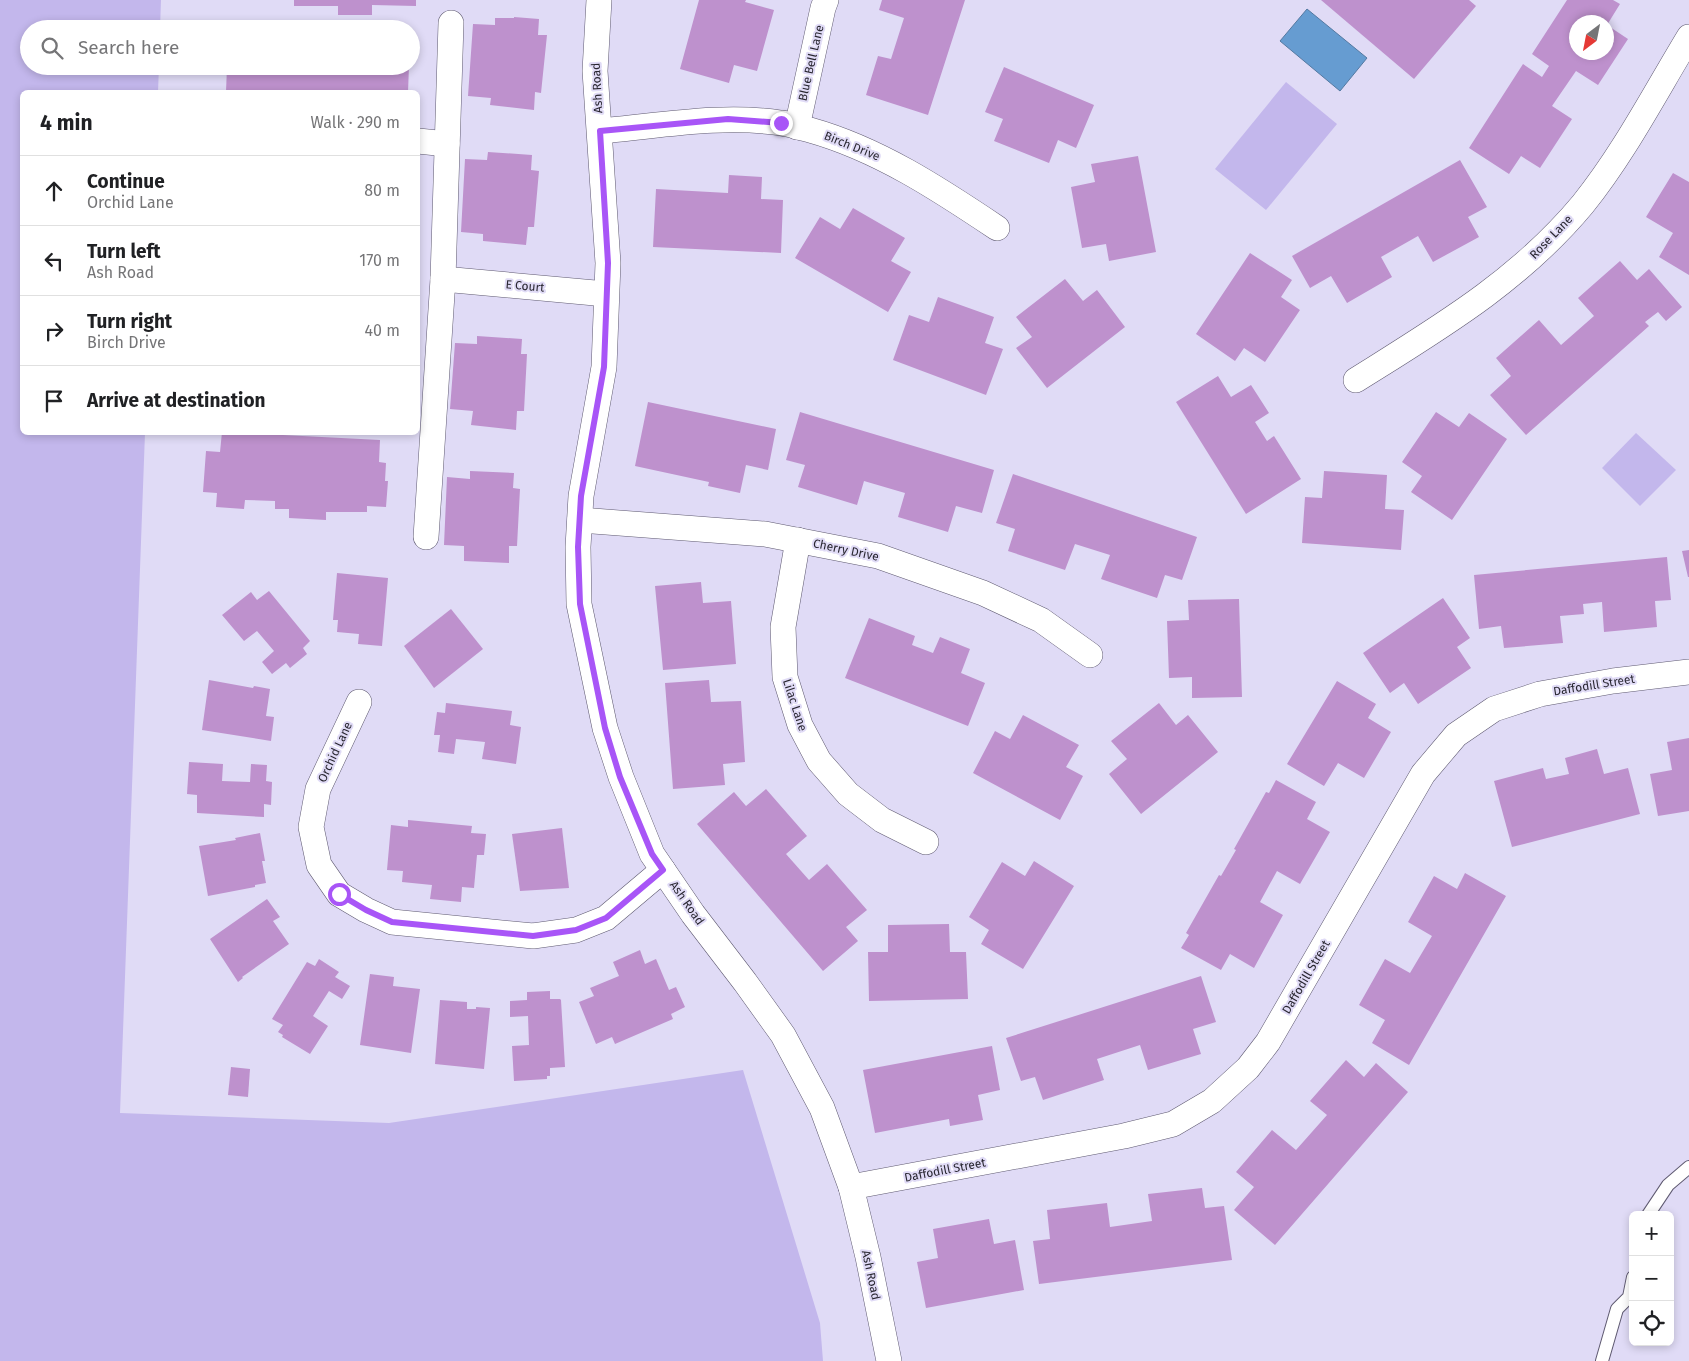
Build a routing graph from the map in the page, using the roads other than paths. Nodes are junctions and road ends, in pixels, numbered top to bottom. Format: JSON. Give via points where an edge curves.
{"nodes":[{"id":1,"x":599,"y":0,"type":"edge"},
{"id":2,"x":826,"y":0,"type":"edge"},
{"id":3,"x":451,"y":23,"type":"dead end"},
{"id":4,"x":1689,"y":37,"type":"edge"},
{"id":5,"x":797,"y":127,"type":"junction"},
{"id":6,"x":600,"y":131,"type":"junction"},
{"id":7,"x":420,"y":141,"type":"edge"},
{"id":8,"x":447,"y":144,"type":"junction"},
{"id":9,"x":997,"y":228,"type":"dead end"},
{"id":10,"x":443,"y":279,"type":"junction"},
{"id":11,"x":606,"y":294,"type":"junction"},
{"id":12,"x":1356,"y":380,"type":"dead end"},
{"id":13,"x":426,"y":422,"type":"edge"},
{"id":14,"x":580,"y":520,"type":"junction"},
{"id":15,"x":426,"y":537,"type":"dead end"},
{"id":16,"x":798,"y":540,"type":"junction"},
{"id":17,"x":1090,"y":655,"type":"dead end"},
{"id":18,"x":1689,"y":672,"type":"edge"},
{"id":19,"x":359,"y":702,"type":"dead end"},
{"id":20,"x":926,"y":842,"type":"dead end"},
{"id":21,"x":663,"y":870,"type":"junction"},
{"id":22,"x":1689,"y":1166,"type":"edge"},
{"id":23,"x":851,"y":1187,"type":"junction"},
{"id":24,"x":1651,"y":1211,"type":"edge"},
{"id":25,"x":1629,"y":1297,"type":"edge"},
{"id":26,"x":889,"y":1361,"type":"edge"},
{"id":27,"x":1602,"y":1361,"type":"edge"}],
"edges":[{"from":1,"to":6,"type":"street","name":"Ash Road","via":[[595,71]]},
{"from":2,"to":5,"type":"street","name":"Blue Bell Lane"},
{"from":3,"to":8,"type":"street"},
{"from":4,"to":12,"type":"street","name":"Rose Lane","via":[[1608,170],[1547,243],[1508,279],[1449,322]]},
{"from":5,"to":6,"type":"street","name":"Birch Drive","via":[[728,119]]},
{"from":5,"to":9,"type":"street","name":"Birch Drive","via":[[836,137],[888,161]]},
{"from":6,"to":11,"type":"street","name":"Ash Road","via":[[608,263]]},
{"from":7,"to":8,"type":"street"},
{"from":8,"to":10,"type":"street"},
{"from":10,"to":11,"type":"street","name":"E Court"},
{"from":10,"to":13,"type":"street"},
{"from":11,"to":14,"type":"street","name":"Ash Road","via":[[604,367],[581,496]]},
{"from":13,"to":15,"type":"street"},
{"from":14,"to":16,"type":"street","name":"Cherry Drive","via":[[765,534]]},
{"from":14,"to":21,"type":"street","name":"Ash Road","via":[[580,604],[605,728],[620,777],[652,854]]},
{"from":16,"to":17,"type":"street","name":"Cherry Drive","via":[[878,556],[983,593],[1041,620]]},
{"from":16,"to":20,"type":"street","name":"Lilac Lane","via":[[783,627],[785,677],[800,725],[819,760],[848,794],[882,820]]},
{"from":18,"to":23,"type":"street","name":"Daffodill Street","via":[[1540,694],[1494,710],[1456,735],[1423,774],[1268,1042],[1248,1068],[1212,1101],[1173,1124],[1124,1136]]},
{"from":19,"to":21,"type":"street","name":"Orchid Lane","via":[[318,789],[312,827],[319,865],[339,894],[366,910],[392,922],[533,936],[576,930],[606,918]]},
{"from":21,"to":23,"type":"street","name":"Ash Road","via":[[783,1034],[822,1108]]},
{"from":22,"to":24,"type":"lane","via":[[1668,1185]]},
{"from":23,"to":26,"type":"street","name":"Ash Road"},
{"from":25,"to":27,"type":"lane","via":[[1617,1309]]}]}
